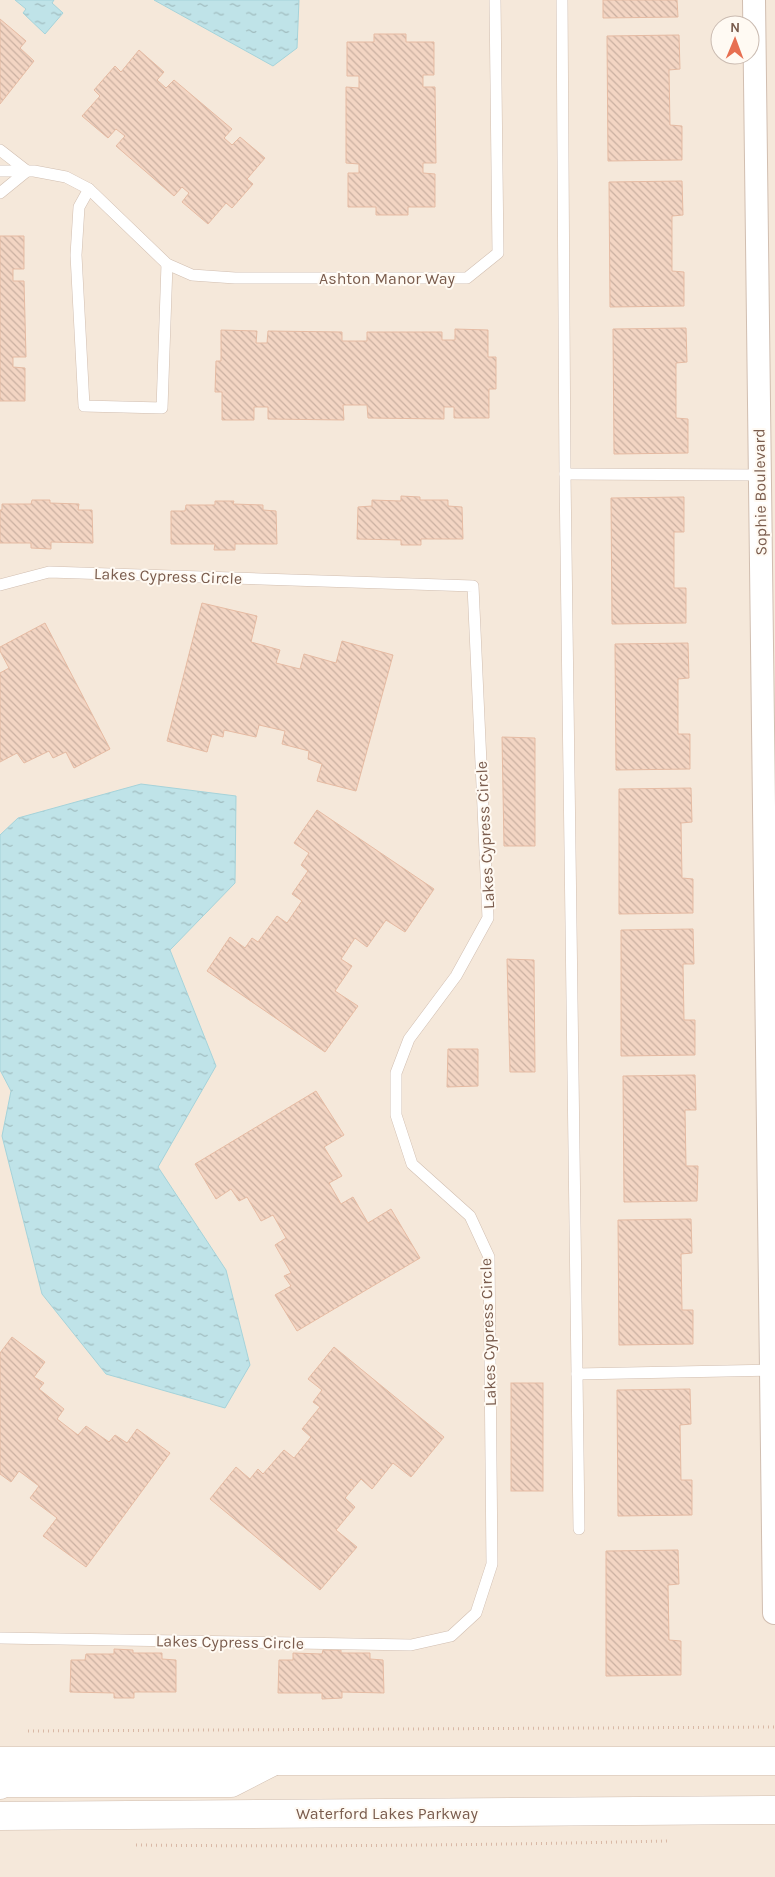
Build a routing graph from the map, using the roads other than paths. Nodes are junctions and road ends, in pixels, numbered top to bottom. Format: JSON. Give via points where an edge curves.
{"nodes":[{"id":1,"x":495,"y":0,"type":"edge"},
{"id":2,"x":562,"y":0,"type":"edge"},
{"id":3,"x":754,"y":0,"type":"edge"},
{"id":4,"x":0,"y":150,"type":"edge"},
{"id":5,"x":0,"y":171,"type":"edge"},
{"id":6,"x":27,"y":171,"type":"junction"},
{"id":7,"x":89,"y":189,"type":"junction"},
{"id":8,"x":0,"y":193,"type":"edge"},
{"id":9,"x":167,"y":264,"type":"junction"},
{"id":10,"x":565,"y":474,"type":"junction"},
{"id":11,"x":760,"y":475,"type":"junction"},
{"id":12,"x":768,"y":508,"type":"edge"},
{"id":13,"x":0,"y":585,"type":"edge"},
{"id":14,"x":773,"y":1370,"type":"edge"},
{"id":15,"x":577,"y":1374,"type":"junction"},
{"id":16,"x":578,"y":1529,"type":"dead end"},
{"id":17,"x":774,"y":1613,"type":"edge"},
{"id":18,"x":0,"y":1638,"type":"edge"},
{"id":19,"x":0,"y":1761,"type":"edge"},
{"id":20,"x":274,"y":1761,"type":"junction"},
{"id":21,"x":775,"y":1761,"type":"edge"},
{"id":22,"x":0,"y":1785,"type":"edge"},
{"id":23,"x":775,"y":1810,"type":"edge"},
{"id":24,"x":0,"y":1816,"type":"edge"}],
"edges":[{"from":1,"to":9,"type":"lane","name":"Ashton Manor Way","via":[[498,253],[467,278],[235,278],[192,275]]},
{"from":2,"to":10,"type":"lane"},
{"from":3,"to":11,"type":"street","name":"Sophie Boulevard"},
{"from":4,"to":6,"type":"lane"},
{"from":5,"to":6,"type":"lane","name":"Ashton Manor Way"},
{"from":6,"to":7,"type":"lane","name":"Ashton Manor Way","via":[[66,177]]},
{"from":6,"to":8,"type":"lane"},
{"from":7,"to":9,"type":"lane","name":"Ashton Manor Way"},
{"from":7,"to":9,"type":"lane","via":[[79,207],[76,256],[84,406],[162,408]]},
{"from":10,"to":11,"type":"lane"},
{"from":10,"to":15,"type":"lane"},
{"from":11,"to":12,"type":"street","name":"Sophie Boulevard"},
{"from":12,"to":14,"type":"street","name":"Sophie Boulevard"},
{"from":13,"to":18,"type":"lane","name":"Lakes Cypress Circle","via":[[49,572],[473,586],[488,918],[456,976],[409,1040],[396,1073],[396,1115],[412,1164],[470,1216],[489,1257],[492,1564],[476,1613],[451,1636],[411,1644]]},
{"from":14,"to":15,"type":"lane"},
{"from":14,"to":17,"type":"street","name":"Sophie Boulevard"},
{"from":15,"to":16,"type":"lane"},
{"from":19,"to":20,"type":"street"},
{"from":20,"to":21,"type":"street"},
{"from":20,"to":22,"type":"street","via":[[231,1783]]},
{"from":23,"to":24,"type":"street","name":"Waterford Lakes Parkway"}]}
